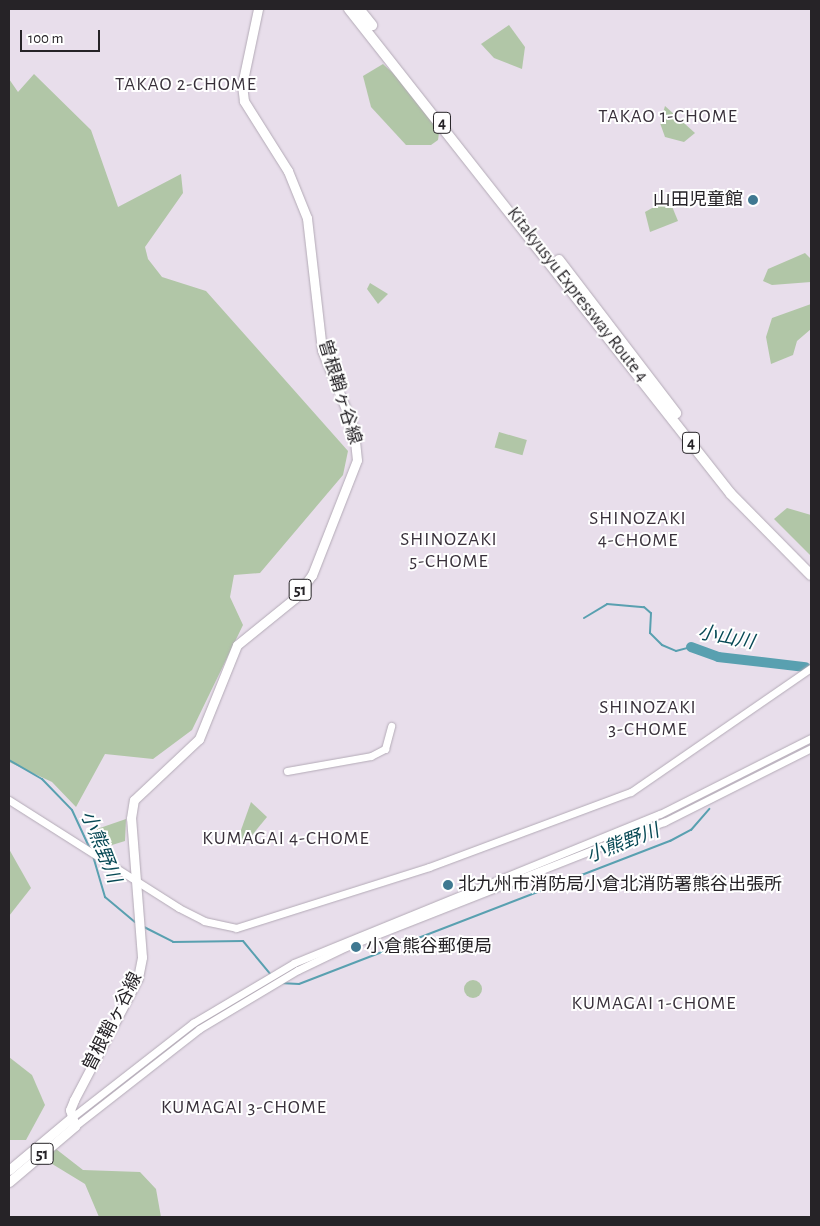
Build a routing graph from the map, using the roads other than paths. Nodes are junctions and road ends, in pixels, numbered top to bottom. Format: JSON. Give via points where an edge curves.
{"nodes":[{"id":1,"x":258,"y":9,"type":"edge"},
{"id":2,"x":349,"y":9,"type":"edge"},
{"id":3,"x":359,"y":9,"type":"edge"},
{"id":4,"x":536,"y":237,"type":"junction"},
{"id":5,"x":584,"y":299,"type":"junction"},
{"id":6,"x":811,"y":566,"type":"edge"},
{"id":7,"x":811,"y":575,"type":"edge"},
{"id":8,"x":811,"y":668,"type":"edge"},
{"id":9,"x":391,"y":726,"type":"dead end"},
{"id":10,"x":811,"y":738,"type":"edge"},
{"id":11,"x":811,"y":748,"type":"edge"},
{"id":12,"x":287,"y":771,"type":"dead end"},
{"id":13,"x":9,"y":800,"type":"edge"},
{"id":14,"x":135,"y":878,"type":"junction"},
{"id":15,"x":73,"y":1122,"type":"junction"},
{"id":16,"x":9,"y":1170,"type":"edge"},
{"id":17,"x":9,"y":1182,"type":"edge"}],
"edges":[{"from":1,"to":14,"type":"main road","name":"曽根鞘ヶ谷線","number":"51","via":[[242,85],[244,100],[288,171],[307,218],[322,350],[354,429],[357,460],[312,575],[295,598],[237,645],[199,739],[134,800]]},
{"from":2,"to":4,"type":"highway","name":"Kitakyusyu Expressway Route 4","number":"4"},
{"from":3,"to":4,"type":"highway","name":"Kitakyusyu Expressway Route 4","number":"4"},
{"from":4,"to":5,"type":"highway","name":"Kitakyusyu Expressway Route 4","number":"4"},
{"from":5,"to":6,"type":"highway","name":"Kitakyusyu Expressway Route 4","number":"4","via":[[756,513]]},
{"from":5,"to":7,"type":"highway","name":"Kitakyusyu Expressway Route 4","number":"4","via":[[736,500]]},
{"from":8,"to":14,"type":"street","via":[[638,788],[429,867],[251,926],[236,928],[204,921]]},
{"from":9,"to":12,"type":"street","via":[[385,749],[371,756]]},
{"from":10,"to":15,"type":"street","via":[[660,814],[294,963],[193,1023]]},
{"from":11,"to":15,"type":"street","via":[[664,822],[346,947],[298,970],[199,1028]]},
{"from":13,"to":14,"type":"street"},
{"from":14,"to":15,"type":"main road","name":"曽根鞘ヶ谷線","number":"51","via":[[142,967],[74,1100]]},
{"from":15,"to":16,"type":"main road","number":"51"},
{"from":15,"to":17,"type":"main road","number":"51"}]}
